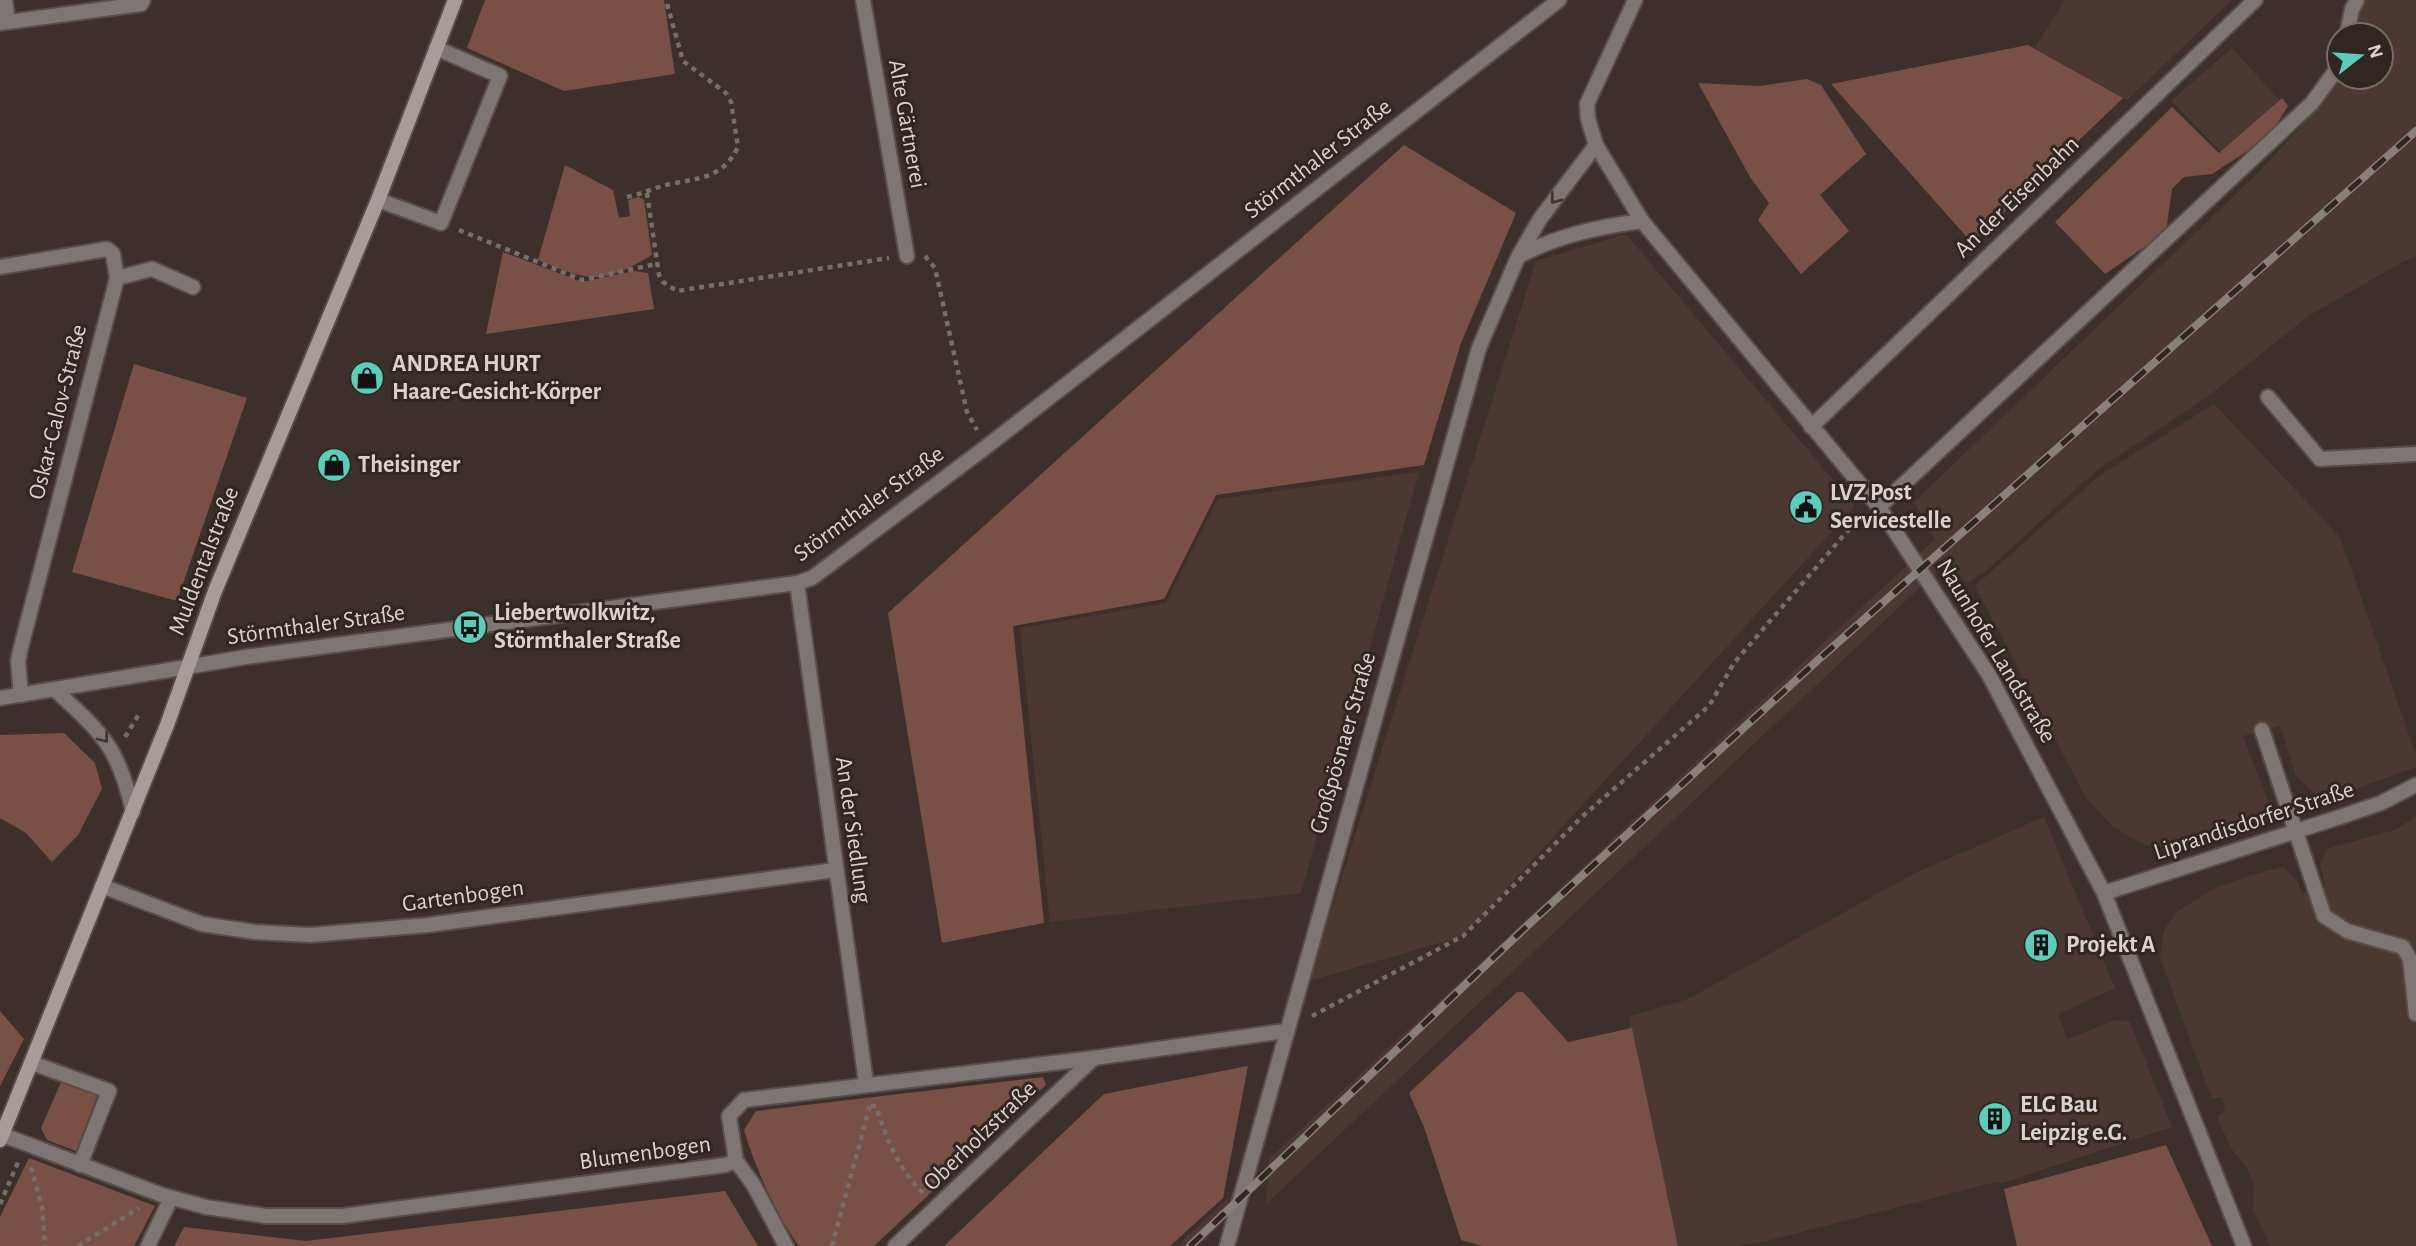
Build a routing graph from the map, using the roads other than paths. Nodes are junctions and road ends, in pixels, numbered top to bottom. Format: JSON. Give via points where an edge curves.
{"nodes":[{"id":1,"x":5,"y":0,"type":"edge"},
{"id":2,"x":143,"y":0,"type":"edge"},
{"id":3,"x":455,"y":0,"type":"edge"},
{"id":4,"x":863,"y":0,"type":"edge"},
{"id":5,"x":1559,"y":0,"type":"edge"},
{"id":6,"x":1635,"y":0,"type":"edge"},
{"id":7,"x":2255,"y":0,"type":"edge"},
{"id":8,"x":2357,"y":0,"type":"edge"},
{"id":9,"x":2350,"y":21,"type":"edge"},
{"id":10,"x":4,"y":23,"type":"edge"},
{"id":11,"x":436,"y":48,"type":"junction"},
{"id":12,"x":2325,"y":85,"type":"edge"},
{"id":13,"x":1596,"y":145,"type":"junction"},
{"id":14,"x":378,"y":200,"type":"junction"},
{"id":15,"x":1642,"y":221,"type":"junction"},
{"id":16,"x":907,"y":256,"type":"road end"},
{"id":17,"x":1518,"y":257,"type":"junction"},
{"id":18,"x":0,"y":267,"type":"edge"},
{"id":19,"x":117,"y":278,"type":"junction"},
{"id":20,"x":193,"y":288,"type":"dead end"},
{"id":21,"x":2267,"y":397,"type":"dead end"},
{"id":22,"x":1811,"y":427,"type":"junction"},
{"id":23,"x":2416,"y":454,"type":"edge"},
{"id":24,"x":1877,"y":504,"type":"junction"},
{"id":25,"x":797,"y":583,"type":"junction"},
{"id":26,"x":187,"y":667,"type":"junction"},
{"id":27,"x":55,"y":690,"type":"junction"},
{"id":28,"x":21,"y":695,"type":"junction"},
{"id":29,"x":0,"y":698,"type":"edge"},
{"id":30,"x":2262,"y":730,"type":"dead end"},
{"id":31,"x":2416,"y":785,"type":"edge"},
{"id":32,"x":133,"y":812,"type":"junction"},
{"id":33,"x":2295,"y":832,"type":"junction"},
{"id":34,"x":835,"y":870,"type":"junction"},
{"id":35,"x":102,"y":886,"type":"junction"},
{"id":36,"x":2104,"y":893,"type":"junction"},
{"id":37,"x":2416,"y":1014,"type":"edge"},
{"id":38,"x":1285,"y":1031,"type":"junction"},
{"id":39,"x":1094,"y":1058,"type":"junction"},
{"id":40,"x":33,"y":1063,"type":"junction"},
{"id":41,"x":866,"y":1083,"type":"junction"},
{"id":42,"x":1,"y":1138,"type":"edge"},
{"id":43,"x":736,"y":1161,"type":"junction"},
{"id":44,"x":80,"y":1165,"type":"junction"},
{"id":45,"x":167,"y":1196,"type":"junction"},
{"id":46,"x":148,"y":1246,"type":"edge"},
{"id":47,"x":786,"y":1246,"type":"edge"},
{"id":48,"x":895,"y":1246,"type":"edge"},
{"id":49,"x":1227,"y":1246,"type":"edge"},
{"id":50,"x":2244,"y":1246,"type":"edge"}],
"edges":[{"from":1,"to":10,"type":"street"},
{"from":2,"to":10,"type":"street","via":[[141,4]]},
{"from":3,"to":11,"type":"main road","name":"Muldentalstraße"},
{"from":4,"to":16,"type":"street","name":"Alte Gärtnerei"},
{"from":5,"to":25,"type":"street","name":"Störmthaler Straße","via":[[986,447],[825,569]]},
{"from":6,"to":13,"type":"street","name":"Naunhofer Landstraße","via":[[1587,104]]},
{"from":7,"to":22,"type":"street","name":"An der Eisenbahn"},
{"from":8,"to":9,"type":"street"},
{"from":11,"to":14,"type":"main road","name":"Muldentalstraße"},
{"from":11,"to":14,"type":"street","via":[[500,76],[441,223]]},
{"from":12,"to":24,"type":"street","via":[[2312,103]]},
{"from":13,"to":15,"type":"street","name":"Naunhofer Landstraße"},
{"from":13,"to":17,"type":"street","name":"Großpösnaer Straße","one_way":true,"via":[[1540,219]]},
{"from":14,"to":26,"type":"main road","name":"Muldentalstraße","via":[[253,496]]},
{"from":15,"to":17,"type":"street","via":[[1548,241]]},
{"from":15,"to":22,"type":"street","name":"Naunhofer Landstraße"},
{"from":17,"to":38,"type":"street","name":"Großpösnaer Straße","via":[[1479,348]]},
{"from":18,"to":19,"type":"street","via":[[107,249],[113,254]]},
{"from":19,"to":20,"type":"street","via":[[152,269]]},
{"from":19,"to":28,"type":"street","name":"Oskar-Calov-Straße","via":[[21,646]]},
{"from":21,"to":23,"type":"street","via":[[2320,459]]},
{"from":22,"to":24,"type":"street","name":"Naunhofer Landstraße"},
{"from":24,"to":36,"type":"street","name":"Naunhofer Landstraße","via":[[1989,675]]},
{"from":25,"to":26,"type":"street","name":"Störmthaler Straße"},
{"from":25,"to":34,"type":"street","name":"An der Siedlung"},
{"from":26,"to":27,"type":"street","name":"Störmthaler Straße"},
{"from":26,"to":32,"type":"main road","name":"Muldentalstraße"},
{"from":27,"to":28,"type":"street","name":"Störmthaler Straße"},
{"from":27,"to":32,"type":"street","one_way":true,"via":[[112,747],[125,773]]},
{"from":28,"to":29,"type":"street","name":"Störmthaler Straße"},
{"from":30,"to":33,"type":"street"},
{"from":31,"to":33,"type":"street","name":"Liprandisdorfer Straße","via":[[2381,803]]},
{"from":32,"to":35,"type":"main road","name":"Muldentalstraße"},
{"from":33,"to":36,"type":"street","name":"Liprandisdorfer Straße"},
{"from":33,"to":37,"type":"street","via":[[2325,916],[2347,931],[2403,947],[2410,959]]},
{"from":34,"to":35,"type":"street","name":"Gartenbogen","via":[[428,925],[310,935],[202,923]]},
{"from":34,"to":41,"type":"street","name":"An der Siedlung"},
{"from":35,"to":40,"type":"main road","name":"Muldentalstraße"},
{"from":36,"to":50,"type":"street","name":"Naunhofer Landstraße"},
{"from":38,"to":39,"type":"street","name":"Blumenbogen"},
{"from":38,"to":49,"type":"street","name":"Großpösnaer Straße"},
{"from":39,"to":41,"type":"street","name":"Blumenbogen"},
{"from":39,"to":48,"type":"street","name":"Oberholzstraße"},
{"from":40,"to":42,"type":"main road","name":"Muldentalstraße"},
{"from":40,"to":44,"type":"street","via":[[109,1091]]},
{"from":41,"to":43,"type":"street","name":"Blumenbogen","via":[[744,1100],[729,1116]]},
{"from":42,"to":44,"type":"street","name":"Blumenbogen"},
{"from":43,"to":45,"type":"street","name":"Blumenbogen","via":[[342,1216],[235,1213]]},
{"from":43,"to":47,"type":"street"},
{"from":44,"to":45,"type":"street","name":"Blumenbogen"},
{"from":45,"to":46,"type":"street"}]}
